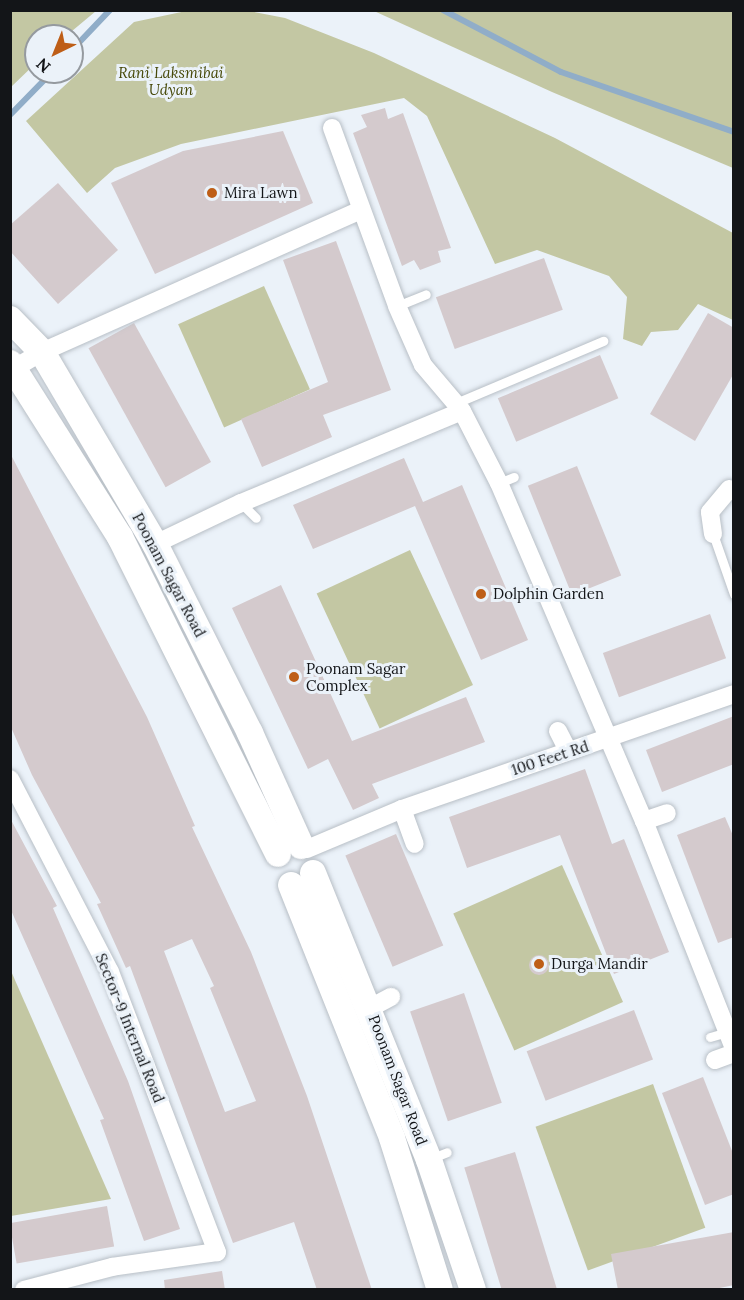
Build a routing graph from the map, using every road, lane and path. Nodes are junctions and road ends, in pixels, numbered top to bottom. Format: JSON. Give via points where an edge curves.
{"nodes":[{"id":1,"x":332,"y":128,"type":"dead end"},
{"id":2,"x":362,"y":210,"type":"junction"},
{"id":3,"x":426,"y":294,"type":"dead end"},
{"id":4,"x":397,"y":306,"type":"junction"},
{"id":5,"x":10,"y":319,"type":"edge"},
{"id":6,"x":603,"y":341,"type":"dead end"},
{"id":7,"x":42,"y":352,"type":"junction"},
{"id":8,"x":13,"y":366,"type":"edge"},
{"id":9,"x":459,"y":407,"type":"junction"},
{"id":10,"x":731,"y":488,"type":"edge"},
{"id":11,"x":241,"y":503,"type":"junction"},
{"id":12,"x":256,"y":518,"type":"dead end"},
{"id":13,"x":713,"y":534,"type":"joint"},
{"id":14,"x":155,"y":544,"type":"junction"},
{"id":15,"x":734,"y":594,"type":"edge"},
{"id":16,"x":734,"y":694,"type":"edge"},
{"id":17,"x":558,"y":731,"type":"dead end"},
{"id":18,"x":607,"y":740,"type":"junction"},
{"id":19,"x":568,"y":751,"type":"junction"},
{"id":20,"x":10,"y":779,"type":"edge"},
{"id":21,"x":402,"y":809,"type":"junction"},
{"id":22,"x":667,"y":813,"type":"dead end"},
{"id":23,"x":644,"y":821,"type":"junction"},
{"id":24,"x":415,"y":844,"type":"dead end"},
{"id":25,"x":298,"y":861,"type":"junction"},
{"id":26,"x":710,"y":1037,"type":"dead end"},
{"id":27,"x":732,"y":1037,"type":"edge"},
{"id":28,"x":734,"y":1053,"type":"edge"},
{"id":29,"x":715,"y":1060,"type":"dead end"},
{"id":30,"x":24,"y":1290,"type":"edge"},
{"id":31,"x":440,"y":1290,"type":"edge"},
{"id":32,"x":473,"y":1290,"type":"edge"}],
"edges":[{"from":1,"to":2,"type":"street"},
{"from":2,"to":4,"type":"street"},
{"from":2,"to":7,"type":"street"},
{"from":3,"to":4,"type":"lane"},
{"from":4,"to":9,"type":"street","via":[[423,365]]},
{"from":5,"to":7,"type":"main road","name":"Poonam Sagar Road"},
{"from":6,"to":9,"type":"lane"},
{"from":7,"to":8,"type":"street"},
{"from":7,"to":14,"type":"main road","name":"Poonam Sagar Road"},
{"from":8,"to":25,"type":"main road","name":"Poonam Sagar Road","via":[[120,537]]},
{"from":9,"to":11,"type":"street"},
{"from":9,"to":18,"type":"street","via":[[506,480]]},
{"from":10,"to":13,"type":"street","via":[[710,512]]},
{"from":11,"to":12,"type":"lane"},
{"from":11,"to":14,"type":"street"},
{"from":13,"to":15,"type":"lane"},
{"from":14,"to":25,"type":"main road","name":"Poonam Sagar Road","via":[[250,733]]},
{"from":16,"to":18,"type":"street","name":"100 Feet Rd"},
{"from":17,"to":19,"type":"street"},
{"from":18,"to":19,"type":"street","name":"100 Feet Rd"},
{"from":18,"to":23,"type":"street"},
{"from":19,"to":21,"type":"street","name":"100 Feet Rd"},
{"from":20,"to":30,"type":"street","name":"Sector-9 Internal Road","via":[[110,972],[217,1252],[112,1267]]},
{"from":21,"to":24,"type":"street"},
{"from":21,"to":25,"type":"street","name":"100 Feet Rd"},
{"from":22,"to":23,"type":"street"},
{"from":23,"to":27,"type":"street"},
{"from":25,"to":31,"type":"main road","name":"Poonam Sagar Road"},
{"from":25,"to":32,"type":"main road","name":"Poonam Sagar Road","via":[[380,1002],[438,1156]]},
{"from":26,"to":27,"type":"lane"},
{"from":28,"to":29,"type":"street"}]}
